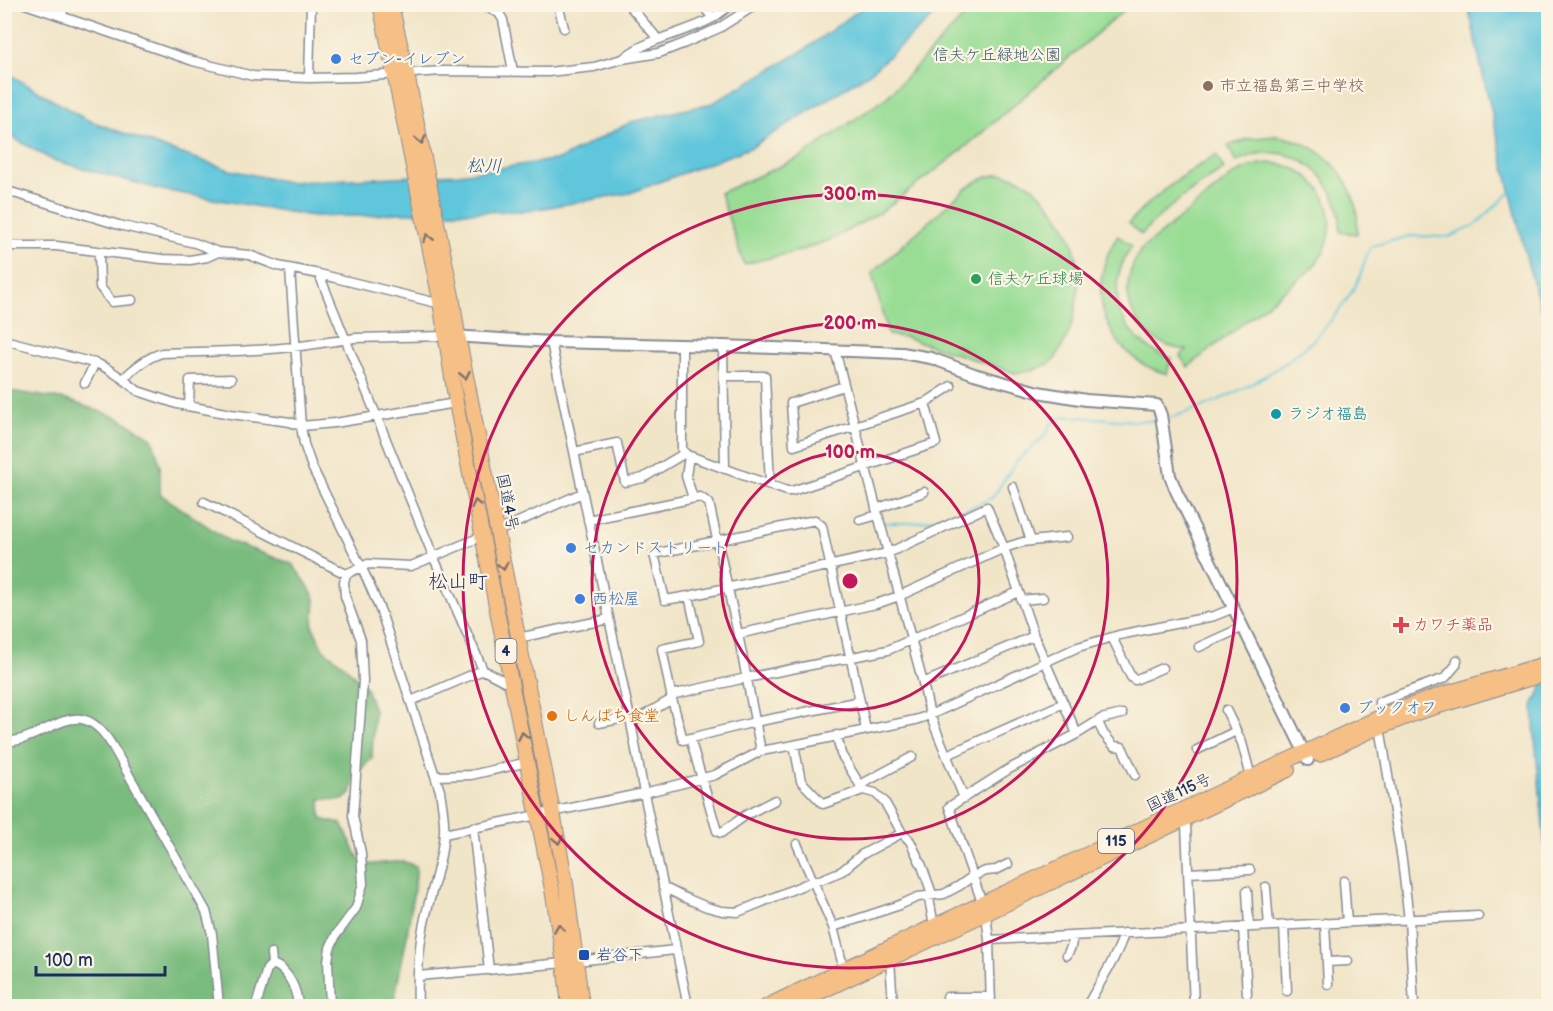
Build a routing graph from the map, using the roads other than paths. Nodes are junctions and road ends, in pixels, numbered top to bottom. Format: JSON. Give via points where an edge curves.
{"nodes":[{"id":1,"x":25,"y":4,"type":"edge"},
{"id":2,"x":64,"y":4,"type":"edge"},
{"id":3,"x":311,"y":4,"type":"edge"},
{"id":4,"x":380,"y":4,"type":"edge"},
{"id":5,"x":392,"y":4,"type":"edge"},
{"id":6,"x":482,"y":4,"type":"edge"},
{"id":7,"x":558,"y":4,"type":"edge"},
{"id":8,"x":628,"y":4,"type":"edge"},
{"id":9,"x":701,"y":4,"type":"edge"},
{"id":10,"x":732,"y":4,"type":"edge"},
{"id":11,"x":757,"y":4,"type":"edge"},
{"id":12,"x":62,"y":16,"type":"junction"},
{"id":13,"x":713,"y":18,"type":"junction"},
{"id":14,"x":564,"y":28,"type":"dead end"},
{"id":15,"x":658,"y":39,"type":"junction"},
{"id":16,"x":622,"y":60,"type":"junction"},
{"id":17,"x":513,"y":71,"type":"junction"},
{"id":18,"x":309,"y":78,"type":"junction"},
{"id":19,"x":401,"y":78,"type":"junction"},
{"id":20,"x":4,"y":190,"type":"edge"},
{"id":21,"x":4,"y":246,"type":"edge"},
{"id":22,"x":99,"y":252,"type":"junction"},
{"id":23,"x":218,"y":252,"type":"junction"},
{"id":24,"x":290,"y":269,"type":"junction"},
{"id":25,"x":319,"y":274,"type":"junction"},
{"id":26,"x":444,"y":299,"type":"junction"},
{"id":27,"x":132,"y":300,"type":"dead end"},
{"id":28,"x":452,"y":336,"type":"junction"},
{"id":29,"x":4,"y":340,"type":"edge"},
{"id":30,"x":345,"y":341,"type":"junction"},
{"id":31,"x":551,"y":342,"type":"junction"},
{"id":32,"x":682,"y":345,"type":"junction"},
{"id":33,"x":723,"y":346,"type":"junction"},
{"id":34,"x":297,"y":347,"type":"junction"},
{"id":35,"x":835,"y":350,"type":"junction"},
{"id":36,"x":95,"y":363,"type":"junction"},
{"id":37,"x":724,"y":376,"type":"junction"},
{"id":38,"x":123,"y":379,"type":"junction"},
{"id":39,"x":231,"y":379,"type":"dead end"},
{"id":40,"x":86,"y":383,"type":"dead end"},
{"id":41,"x":844,"y":386,"type":"junction"},
{"id":42,"x":951,"y":386,"type":"dead end"},
{"id":43,"x":456,"y":403,"type":"junction"},
{"id":44,"x":925,"y":403,"type":"junction"},
{"id":45,"x":189,"y":406,"type":"junction"},
{"id":46,"x":377,"y":416,"type":"junction"},
{"id":47,"x":301,"y":426,"type":"junction"},
{"id":48,"x":855,"y":426,"type":"junction"},
{"id":49,"x":574,"y":452,"type":"junction"},
{"id":50,"x":687,"y":454,"type":"junction"},
{"id":51,"x":865,"y":467,"type":"junction"},
{"id":52,"x":725,"y":469,"type":"junction"},
{"id":53,"x":770,"y":485,"type":"junction"},
{"id":54,"x":1013,"y":487,"type":"dead end"},
{"id":55,"x":924,"y":492,"type":"dead end"},
{"id":56,"x":582,"y":493,"type":"junction"},
{"id":57,"x":693,"y":498,"type":"junction"},
{"id":58,"x":204,"y":502,"type":"dead end"},
{"id":59,"x":877,"y":512,"type":"junction"},
{"id":60,"x":588,"y":520,"type":"junction"},
{"id":61,"x":860,"y":520,"type":"dead end"},
{"id":62,"x":490,"y":534,"type":"junction"},
{"id":63,"x":1067,"y":537,"type":"dead end"},
{"id":64,"x":717,"y":540,"type":"junction"},
{"id":65,"x":1031,"y":541,"type":"junction"},
{"id":66,"x":1004,"y":548,"type":"junction"},
{"id":67,"x":888,"y":553,"type":"junction"},
{"id":68,"x":434,"y":558,"type":"junction"},
{"id":69,"x":830,"y":565,"type":"junction"},
{"id":70,"x":360,"y":567,"type":"junction"},
{"id":71,"x":346,"y":574,"type":"junction"},
{"id":72,"x":728,"y":588,"type":"junction"},
{"id":73,"x":899,"y":596,"type":"junction"},
{"id":74,"x":1019,"y":596,"type":"junction"},
{"id":75,"x":688,"y":597,"type":"junction"},
{"id":76,"x":1043,"y":598,"type":"dead end"},
{"id":77,"x":1234,"y":608,"type":"junction"},
{"id":78,"x":840,"y":613,"type":"junction"},
{"id":79,"x":609,"y":619,"type":"junction"},
{"id":80,"x":1243,"y":627,"type":"junction"},
{"id":81,"x":738,"y":634,"type":"junction"},
{"id":82,"x":1034,"y":636,"type":"junction"},
{"id":83,"x":1112,"y":636,"type":"junction"},
{"id":84,"x":518,"y":638,"type":"junction"},
{"id":85,"x":911,"y":639,"type":"junction"},
{"id":86,"x":1199,"y":647,"type":"dead end"},
{"id":87,"x":851,"y":658,"type":"junction"},
{"id":88,"x":1457,"y":660,"type":"dead end"},
{"id":89,"x":1046,"y":662,"type":"junction"},
{"id":90,"x":1548,"y":663,"type":"edge"},
{"id":91,"x":1162,"y":668,"type":"dead end"},
{"id":92,"x":483,"y":670,"type":"junction"},
{"id":93,"x":1548,"y":673,"type":"edge"},
{"id":94,"x":746,"y":678,"type":"junction"},
{"id":95,"x":923,"y":684,"type":"junction"},
{"id":96,"x":513,"y":685,"type":"junction"},
{"id":97,"x":1470,"y":691,"type":"junction"},
{"id":98,"x":672,"y":697,"type":"junction"},
{"id":99,"x":411,"y":701,"type":"junction"},
{"id":100,"x":860,"y":701,"type":"junction"},
{"id":101,"x":1064,"y":704,"type":"junction"},
{"id":102,"x":1226,"y":710,"type":"dead end"},
{"id":103,"x":1122,"y":714,"type":"dead end"},
{"id":104,"x":930,"y":715,"type":"junction"},
{"id":105,"x":631,"y":720,"type":"junction"},
{"id":106,"x":1382,"y":721,"type":"junction"},
{"id":107,"x":755,"y":722,"type":"junction"},
{"id":108,"x":1098,"y":722,"type":"junction"},
{"id":109,"x":598,"y":723,"type":"dead end"},
{"id":110,"x":866,"y":730,"type":"junction"},
{"id":111,"x":1236,"y":731,"type":"junction"},
{"id":112,"x":1077,"y":734,"type":"junction"},
{"id":113,"x":837,"y":735,"type":"junction"},
{"id":114,"x":690,"y":738,"type":"junction"},
{"id":115,"x":4,"y":742,"type":"edge"},
{"id":116,"x":794,"y":745,"type":"junction"},
{"id":117,"x":1197,"y":750,"type":"dead end"},
{"id":118,"x":762,"y":751,"type":"junction"},
{"id":119,"x":947,"y":755,"type":"junction"},
{"id":120,"x":1306,"y":756,"type":"junction"},
{"id":121,"x":912,"y":757,"type":"dead end"},
{"id":122,"x":528,"y":762,"type":"junction"},
{"id":123,"x":1136,"y":775,"type":"dead end"},
{"id":124,"x":435,"y":776,"type":"junction"},
{"id":125,"x":1251,"y":777,"type":"junction"},
{"id":126,"x":701,"y":779,"type":"junction"},
{"id":127,"x":862,"y":787,"type":"junction"},
{"id":128,"x":644,"y":793,"type":"junction"},
{"id":129,"x":964,"y":798,"type":"junction"},
{"id":130,"x":775,"y":800,"type":"dead end"},
{"id":131,"x":552,"y":812,"type":"junction"},
{"id":132,"x":538,"y":815,"type":"junction"},
{"id":133,"x":1183,"y":815,"type":"junction"},
{"id":134,"x":473,"y":827,"type":"junction"},
{"id":135,"x":902,"y":833,"type":"junction"},
{"id":136,"x":444,"y":834,"type":"junction"},
{"id":137,"x":796,"y":844,"type":"dead end"},
{"id":138,"x":1008,"y":864,"type":"dead end"},
{"id":139,"x":1250,"y":870,"type":"dead end"},
{"id":140,"x":1188,"y":873,"type":"junction"},
{"id":141,"x":973,"y":876,"type":"junction"},
{"id":142,"x":813,"y":881,"type":"junction"},
{"id":143,"x":1344,"y":881,"type":"dead end"},
{"id":144,"x":663,"y":887,"type":"junction"},
{"id":145,"x":1266,"y":887,"type":"dead end"},
{"id":146,"x":1247,"y":891,"type":"dead end"},
{"id":147,"x":929,"y":896,"type":"junction"},
{"id":148,"x":984,"y":909,"type":"junction"},
{"id":149,"x":1478,"y":916,"type":"dead end"},
{"id":150,"x":1409,"y":920,"type":"junction"},
{"id":151,"x":1347,"y":922,"type":"junction"},
{"id":152,"x":1325,"y":923,"type":"junction"},
{"id":153,"x":1284,"y":925,"type":"junction"},
{"id":154,"x":934,"y":926,"type":"junction"},
{"id":155,"x":1269,"y":926,"type":"junction"},
{"id":156,"x":833,"y":927,"type":"junction"},
{"id":157,"x":1246,"y":927,"type":"junction"},
{"id":158,"x":1191,"y":930,"type":"junction"},
{"id":159,"x":1124,"y":933,"type":"junction"},
{"id":160,"x":1073,"y":936,"type":"junction"},
{"id":161,"x":988,"y":940,"type":"junction"},
{"id":162,"x":675,"y":950,"type":"junction"},
{"id":163,"x":272,"y":953,"type":"dead end"},
{"id":164,"x":888,"y":954,"type":"junction"},
{"id":165,"x":1067,"y":955,"type":"dead end"},
{"id":166,"x":1348,"y":961,"type":"dead end"},
{"id":167,"x":571,"y":962,"type":"junction"},
{"id":168,"x":1327,"y":962,"type":"junction"},
{"id":169,"x":272,"y":964,"type":"junction"},
{"id":170,"x":489,"y":970,"type":"junction"},
{"id":171,"x":844,"y":970,"type":"junction"},
{"id":172,"x":418,"y":976,"type":"junction"},
{"id":173,"x":1328,"y":984,"type":"dead end"},
{"id":174,"x":1287,"y":991,"type":"dead end"},
{"id":175,"x":1246,"y":994,"type":"dead end"},
{"id":176,"x":947,"y":997,"type":"dead end"},
{"id":177,"x":990,"y":997,"type":"junction"},
{"id":178,"x":219,"y":1006,"type":"edge"},
{"id":179,"x":256,"y":1006,"type":"edge"},
{"id":180,"x":298,"y":1006,"type":"edge"},
{"id":181,"x":330,"y":1006,"type":"edge"},
{"id":182,"x":418,"y":1006,"type":"edge"},
{"id":183,"x":569,"y":1006,"type":"edge"},
{"id":184,"x":582,"y":1006,"type":"edge"},
{"id":185,"x":687,"y":1006,"type":"edge"},
{"id":186,"x":767,"y":1006,"type":"edge"},
{"id":187,"x":791,"y":1006,"type":"edge"},
{"id":188,"x":893,"y":1006,"type":"edge"},
{"id":189,"x":991,"y":1006,"type":"edge"},
{"id":190,"x":1087,"y":1006,"type":"edge"},
{"id":191,"x":1194,"y":1006,"type":"edge"},
{"id":192,"x":1414,"y":1006,"type":"edge"}],
"edges":[{"from":1,"to":12,"type":"street"},
{"from":2,"to":12,"type":"street"},
{"from":3,"to":18,"type":"street"},
{"from":4,"to":19,"type":"highway","name":"国道4号","number":"4"},
{"from":5,"to":19,"type":"highway","name":"国道4号","number":"4"},
{"from":6,"to":17,"type":"street","via":[[500,13]]},
{"from":7,"to":14,"type":"street"},
{"from":8,"to":15,"type":"street"},
{"from":9,"to":13,"type":"street"},
{"from":10,"to":13,"type":"street"},
{"from":11,"to":16,"type":"street","via":[[686,43]]},
{"from":12,"to":18,"type":"street","via":[[193,61],[253,76]]},
{"from":13,"to":15,"type":"street"},
{"from":15,"to":16,"type":"street"},
{"from":16,"to":17,"type":"street","via":[[548,72]]},
{"from":17,"to":19,"type":"street","via":[[442,71]]},
{"from":18,"to":19,"type":"street"},
{"from":19,"to":26,"type":"highway","name":"国道4号","number":"4"},
{"from":20,"to":23,"type":"street"},
{"from":21,"to":22,"type":"street","via":[[56,246]]},
{"from":22,"to":23,"type":"street","via":[[190,260]]},
{"from":22,"to":27,"type":"street","via":[[100,287],[112,302]]},
{"from":23,"to":24,"type":"street","via":[[249,255]]},
{"from":24,"to":25,"type":"street"},
{"from":24,"to":34,"type":"street"},
{"from":25,"to":26,"type":"street"},
{"from":25,"to":30,"type":"street"},
{"from":26,"to":28,"type":"highway","name":"国道4号","number":"4"},
{"from":28,"to":30,"type":"street"},
{"from":28,"to":31,"type":"street"},
{"from":28,"to":43,"type":"highway","name":"国道4号","number":"4"},
{"from":28,"to":62,"type":"highway","name":"国道4号","number":"4","one_way":true},
{"from":29,"to":36,"type":"street"},
{"from":30,"to":34,"type":"street"},
{"from":30,"to":46,"type":"street"},
{"from":31,"to":32,"type":"street"},
{"from":31,"to":49,"type":"street"},
{"from":32,"to":33,"type":"street"},
{"from":32,"to":50,"type":"street","via":[[682,450]]},
{"from":33,"to":35,"type":"street"},
{"from":33,"to":37,"type":"street"},
{"from":34,"to":38,"type":"street","via":[[162,353]]},
{"from":34,"to":47,"type":"street"},
{"from":35,"to":41,"type":"street"},
{"from":35,"to":77,"type":"street","via":[[902,353],[931,358],[1038,392],[1157,405],[1170,476]]},
{"from":36,"to":38,"type":"street"},
{"from":36,"to":40,"type":"street"},
{"from":37,"to":52,"type":"street"},
{"from":37,"to":53,"type":"street","via":[[765,376]]},
{"from":38,"to":45,"type":"street","via":[[138,391]]},
{"from":39,"to":45,"type":"street","via":[[190,380]]},
{"from":41,"to":48,"type":"street"},
{"from":41,"to":48,"type":"street","via":[[791,403],[794,446]]},
{"from":42,"to":44,"type":"street"},
{"from":43,"to":46,"type":"street"},
{"from":62,"to":43,"type":"highway","name":"国道4号","number":"4","one_way":true},
{"from":44,"to":48,"type":"street"},
{"from":44,"to":51,"type":"street","via":[[936,443]]},
{"from":45,"to":47,"type":"street"},
{"from":46,"to":47,"type":"street"},
{"from":46,"to":68,"type":"street"},
{"from":47,"to":70,"type":"street","via":[[312,466]]},
{"from":48,"to":51,"type":"street"},
{"from":49,"to":50,"type":"street","via":[[617,443],[625,482],[643,478]]},
{"from":49,"to":56,"type":"street"},
{"from":50,"to":52,"type":"street"},
{"from":50,"to":57,"type":"street","via":[[686,476]]},
{"from":51,"to":53,"type":"street","via":[[792,491]]},
{"from":51,"to":59,"type":"street"},
{"from":52,"to":53,"type":"street"},
{"from":54,"to":65,"type":"street"},
{"from":55,"to":59,"type":"street"},
{"from":56,"to":60,"type":"street"},
{"from":56,"to":62,"type":"street"},
{"from":57,"to":60,"type":"street"},
{"from":57,"to":64,"type":"street","via":[[700,496],[709,502]]},
{"from":58,"to":71,"type":"street"},
{"from":59,"to":61,"type":"street"},
{"from":59,"to":67,"type":"street"},
{"from":60,"to":79,"type":"street"},
{"from":62,"to":68,"type":"street"},
{"from":62,"to":84,"type":"highway","name":"国道4号","number":"4","one_way":true},
{"from":62,"to":96,"type":"highway","name":"国道4号","number":"4"},
{"from":63,"to":65,"type":"street"},
{"from":64,"to":69,"type":"street","via":[[814,520],[822,526]]},
{"from":64,"to":72,"type":"street"},
{"from":64,"to":75,"type":"street","via":[[654,554],[665,600]]},
{"from":65,"to":66,"type":"street"},
{"from":66,"to":67,"type":"street","via":[[987,507]]},
{"from":66,"to":73,"type":"street"},
{"from":66,"to":74,"type":"street"},
{"from":67,"to":69,"type":"street"},
{"from":67,"to":73,"type":"street"},
{"from":68,"to":70,"type":"street","via":[[411,566]]},
{"from":68,"to":92,"type":"street"},
{"from":69,"to":72,"type":"street"},
{"from":69,"to":78,"type":"street"},
{"from":70,"to":71,"type":"street"},
{"from":70,"to":99,"type":"street","via":[[381,612]]},
{"from":71,"to":181,"type":"street","via":[[345,596],[361,640],[363,681],[353,816],[362,853],[363,884],[356,908],[330,948]]},
{"from":72,"to":75,"type":"street"},
{"from":72,"to":81,"type":"street"},
{"from":73,"to":78,"type":"street"},
{"from":73,"to":85,"type":"street"},
{"from":74,"to":76,"type":"street"},
{"from":74,"to":82,"type":"street"},
{"from":74,"to":85,"type":"street"},
{"from":75,"to":98,"type":"street","via":[[699,641],[662,649]]},
{"from":77,"to":80,"type":"street"},
{"from":77,"to":83,"type":"street","via":[[1214,616]]},
{"from":78,"to":81,"type":"street"},
{"from":78,"to":87,"type":"street"},
{"from":79,"to":84,"type":"street"},
{"from":79,"to":105,"type":"street"},
{"from":80,"to":86,"type":"street"},
{"from":80,"to":120,"type":"street"},
{"from":81,"to":94,"type":"street"},
{"from":82,"to":89,"type":"street"},
{"from":82,"to":95,"type":"street"},
{"from":83,"to":89,"type":"street"},
{"from":83,"to":91,"type":"street","via":[[1135,680]]},
{"from":84,"to":131,"type":"highway","name":"国道4号","number":"4"},
{"from":85,"to":87,"type":"street","via":[[888,650]]},
{"from":85,"to":95,"type":"street"},
{"from":87,"to":94,"type":"street"},
{"from":87,"to":100,"type":"street"},
{"from":88,"to":106,"type":"street","via":[[1445,678],[1379,702]]},
{"from":89,"to":101,"type":"street"},
{"from":89,"to":104,"type":"street"},
{"from":90,"to":97,"type":"highway","name":"国道115号","number":"115"},
{"from":92,"to":96,"type":"street"},
{"from":92,"to":99,"type":"street"},
{"from":93,"to":97,"type":"highway","name":"国道115号","number":"115"},
{"from":94,"to":98,"type":"street"},
{"from":94,"to":107,"type":"street"},
{"from":95,"to":104,"type":"street"},
{"from":122,"to":96,"type":"highway","name":"国道4号","number":"4","one_way":true},
{"from":97,"to":106,"type":"highway","name":"国道115号","number":"115","via":[[1419,712]]},
{"from":98,"to":105,"type":"street"},
{"from":98,"to":114,"type":"street","via":[[682,740]]},
{"from":99,"to":124,"type":"street"},
{"from":100,"to":107,"type":"street"},
{"from":100,"to":110,"type":"street"},
{"from":101,"to":112,"type":"street"},
{"from":101,"to":119,"type":"street"},
{"from":102,"to":111,"type":"street"},
{"from":103,"to":108,"type":"street"},
{"from":104,"to":110,"type":"street"},
{"from":104,"to":119,"type":"street"},
{"from":105,"to":109,"type":"street"},
{"from":105,"to":128,"type":"street"},
{"from":106,"to":120,"type":"highway","name":"国道115号","number":"115"},
{"from":106,"to":150,"type":"street"},
{"from":107,"to":114,"type":"street"},
{"from":107,"to":118,"type":"street"},
{"from":108,"to":112,"type":"street"},
{"from":108,"to":123,"type":"street","via":[[1114,746],[1122,747]]},
{"from":110,"to":113,"type":"street"},
{"from":111,"to":117,"type":"street"},
{"from":111,"to":125,"type":"street"},
{"from":112,"to":129,"type":"street","via":[[1009,769]]},
{"from":113,"to":116,"type":"street"},
{"from":113,"to":127,"type":"street","via":[[841,754]]},
{"from":114,"to":126,"type":"street"},
{"from":115,"to":178,"type":"street","via":[[73,719],[87,719],[101,729],[206,911]]},
{"from":116,"to":118,"type":"street"},
{"from":116,"to":127,"type":"street","via":[[801,781],[823,804]]},
{"from":118,"to":126,"type":"street"},
{"from":119,"to":129,"type":"street"},
{"from":120,"to":125,"type":"highway","name":"国道115号","number":"115"},
{"from":120,"to":133,"type":"highway","name":"国道115号","number":"115"},
{"from":121,"to":127,"type":"street"},
{"from":122,"to":124,"type":"street","via":[[471,775]]},
{"from":122,"to":132,"type":"highway","name":"国道4号","number":"4"},
{"from":124,"to":136,"type":"street","via":[[444,814]]},
{"from":125,"to":133,"type":"highway","name":"国道115号","number":"115"},
{"from":126,"to":128,"type":"street"},
{"from":126,"to":130,"type":"street","via":[[717,831],[721,833]]},
{"from":127,"to":135,"type":"street","via":[[884,801]]},
{"from":128,"to":131,"type":"street"},
{"from":128,"to":144,"type":"street"},
{"from":129,"to":141,"type":"street","via":[[949,807]]},
{"from":131,"to":132,"type":"street"},
{"from":131,"to":167,"type":"highway","name":"国道4号","number":"4","one_way":true,"via":[[566,884]]},
{"from":132,"to":134,"type":"street"},
{"from":167,"to":132,"type":"highway","name":"国道4号","number":"4","one_way":true},
{"from":133,"to":140,"type":"street"},
{"from":133,"to":148,"type":"highway","name":"国道115号","number":"115"},
{"from":134,"to":136,"type":"street"},
{"from":134,"to":170,"type":"street"},
{"from":135,"to":142,"type":"street","via":[[861,855],[842,871]]},
{"from":135,"to":147,"type":"street","via":[[922,866],[931,891]]},
{"from":136,"to":172,"type":"street","via":[[423,926]]},
{"from":137,"to":142,"type":"street"},
{"from":138,"to":141,"type":"street"},
{"from":139,"to":140,"type":"street"},
{"from":140,"to":158,"type":"street"},
{"from":141,"to":147,"type":"street","via":[[944,894]]},
{"from":141,"to":148,"type":"street"},
{"from":142,"to":144,"type":"street","via":[[738,912],[707,907]]},
{"from":142,"to":156,"type":"street"},
{"from":143,"to":151,"type":"street"},
{"from":144,"to":162,"type":"street"},
{"from":145,"to":155,"type":"street"},
{"from":146,"to":157,"type":"street"},
{"from":147,"to":154,"type":"street"},
{"from":147,"to":156,"type":"street"},
{"from":148,"to":154,"type":"highway","name":"国道115号","number":"115"},
{"from":148,"to":161,"type":"street"},
{"from":148,"to":164,"type":"highway","name":"国道115号","number":"115"},
{"from":149,"to":150,"type":"street"},
{"from":150,"to":151,"type":"street"},
{"from":150,"to":192,"type":"street"},
{"from":151,"to":152,"type":"street"},
{"from":152,"to":153,"type":"street"},
{"from":152,"to":168,"type":"street"},
{"from":153,"to":155,"type":"street"},
{"from":153,"to":174,"type":"street"},
{"from":154,"to":164,"type":"highway","name":"国道115号","number":"115"},
{"from":155,"to":157,"type":"street"},
{"from":156,"to":171,"type":"street"},
{"from":157,"to":158,"type":"street"},
{"from":157,"to":175,"type":"street"},
{"from":158,"to":159,"type":"street"},
{"from":158,"to":191,"type":"street"},
{"from":159,"to":160,"type":"street"},
{"from":159,"to":190,"type":"street"},
{"from":160,"to":161,"type":"street"},
{"from":160,"to":165,"type":"street"},
{"from":161,"to":177,"type":"street"},
{"from":162,"to":167,"type":"street"},
{"from":162,"to":185,"type":"street"},
{"from":163,"to":169,"type":"street"},
{"from":164,"to":171,"type":"highway","name":"国道115号","number":"115"},
{"from":164,"to":187,"type":"highway","name":"国道115号","number":"115"},
{"from":164,"to":188,"type":"street"},
{"from":166,"to":168,"type":"street"},
{"from":167,"to":170,"type":"street"},
{"from":167,"to":183,"type":"highway","name":"国道4号","number":"4"},
{"from":167,"to":184,"type":"highway","name":"国道4号","number":"4"},
{"from":168,"to":173,"type":"street"},
{"from":169,"to":179,"type":"street"},
{"from":169,"to":180,"type":"street","via":[[285,971]]},
{"from":170,"to":172,"type":"street"},
{"from":171,"to":186,"type":"highway","name":"国道115号","number":"115"},
{"from":172,"to":182,"type":"street"},
{"from":176,"to":177,"type":"street"},
{"from":177,"to":189,"type":"street"}]}
